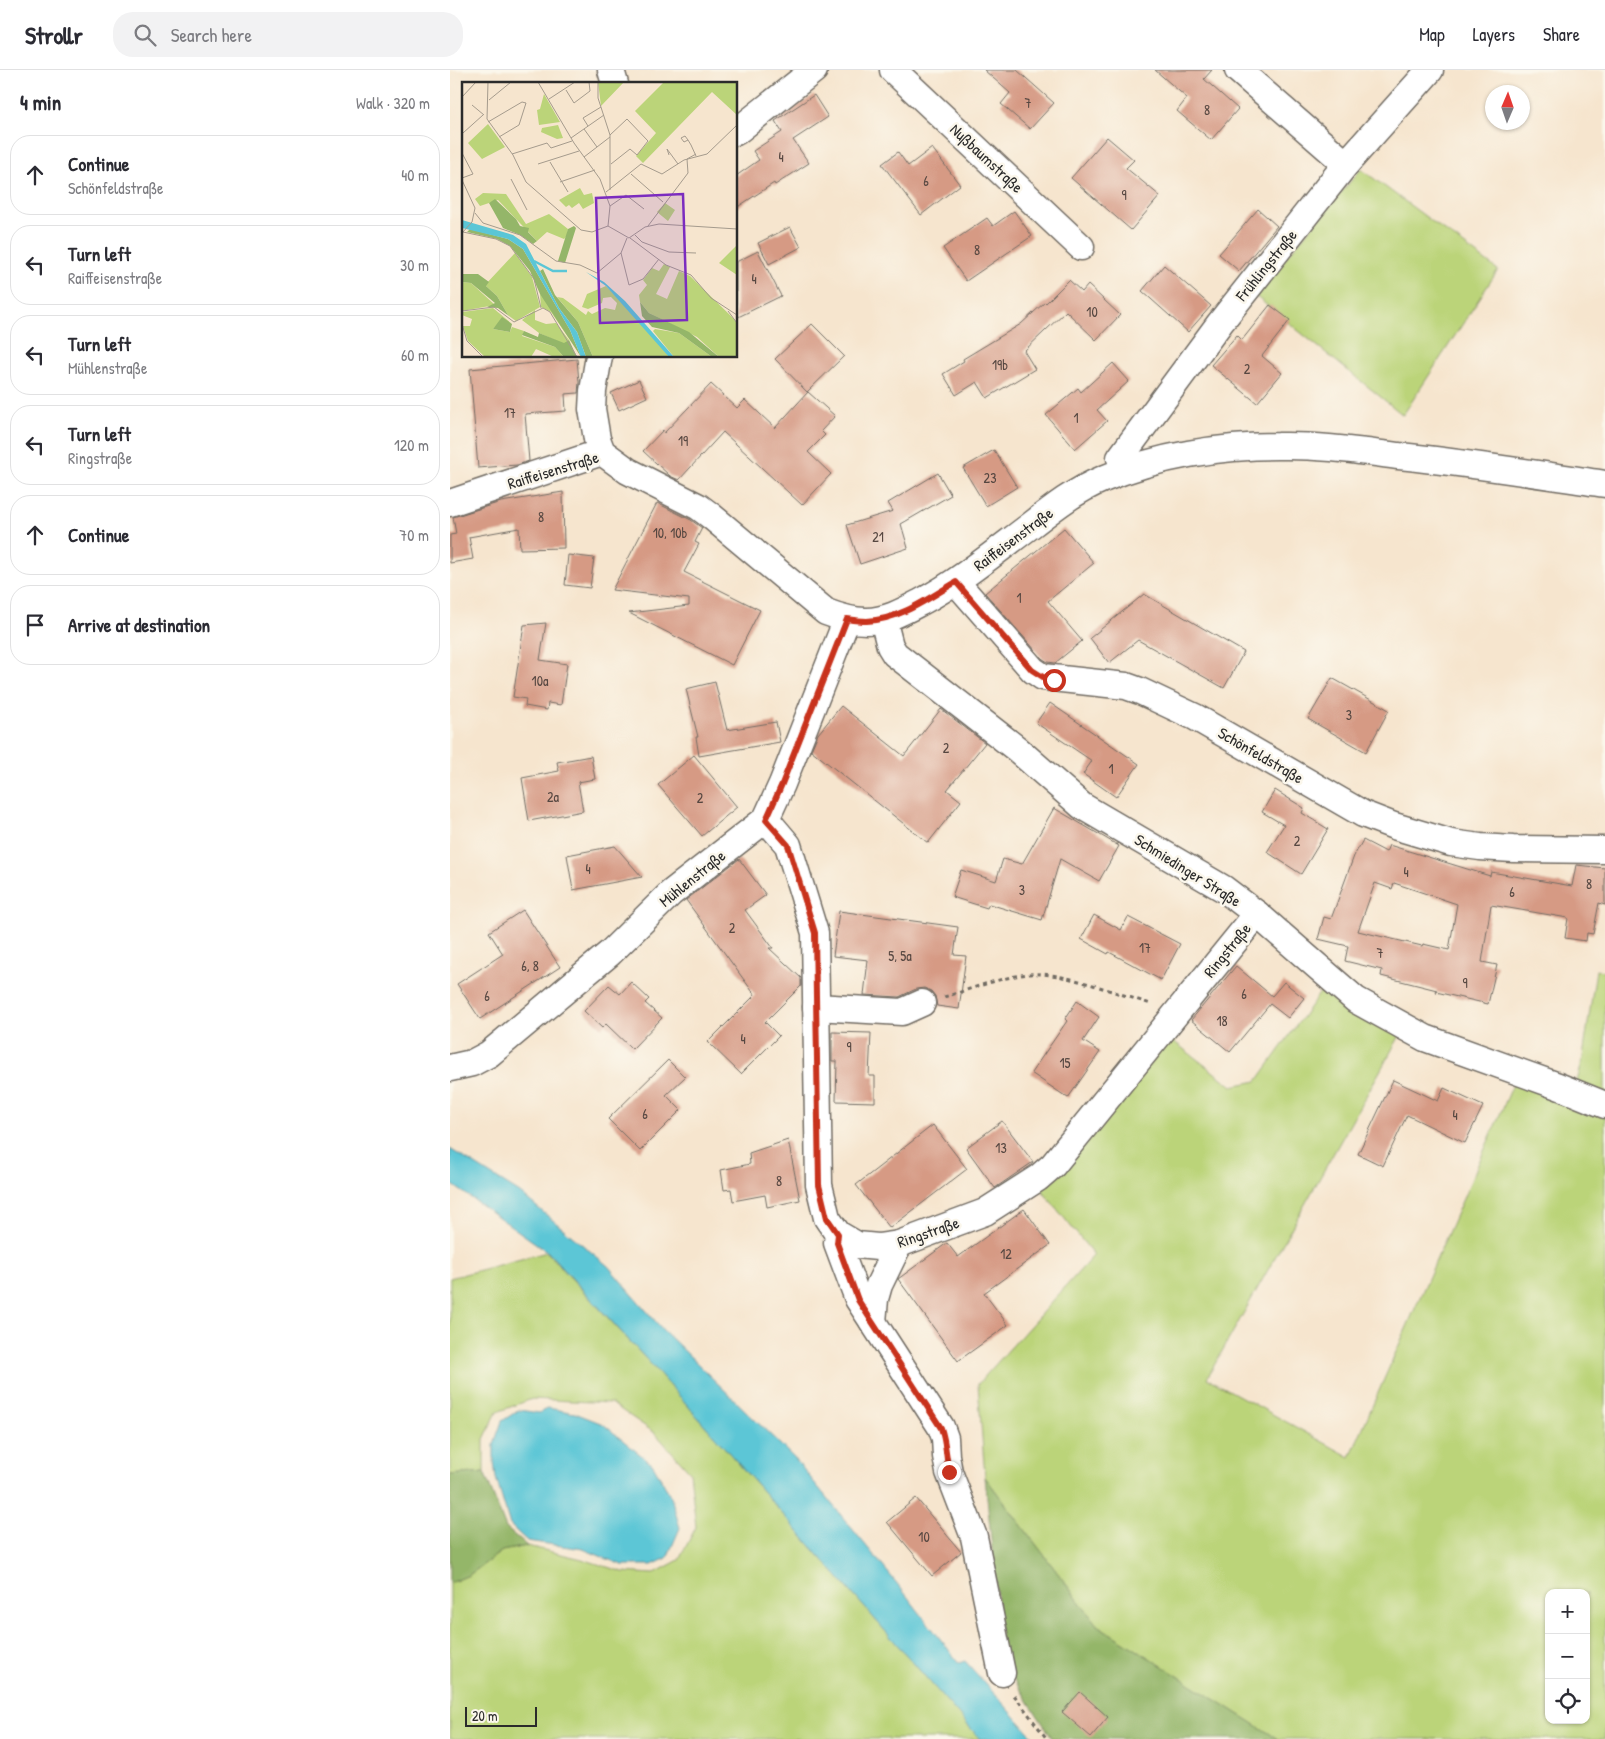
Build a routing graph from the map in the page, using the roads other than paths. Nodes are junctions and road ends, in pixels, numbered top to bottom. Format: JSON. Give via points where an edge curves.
{"nodes":[{"id":1,"x":814,"y":70,"type":"edge"},
{"id":2,"x":893,"y":70,"type":"edge"},
{"id":3,"x":1238,"y":70,"type":"edge"},
{"id":4,"x":1430,"y":70,"type":"edge"},
{"id":5,"x":738,"y":130,"type":"edge"},
{"id":6,"x":1346,"y":164,"type":"junction"},
{"id":7,"x":1081,"y":246,"type":"dead end"},
{"id":8,"x":599,"y":358,"type":"edge"},
{"id":9,"x":602,"y":452,"type":"junction"},
{"id":10,"x":1124,"y":470,"type":"junction"},
{"id":11,"x":1605,"y":484,"type":"edge"},
{"id":12,"x":450,"y":503,"type":"edge"},
{"id":13,"x":956,"y":582,"type":"junction"},
{"id":14,"x":883,"y":618,"type":"junction"},
{"id":15,"x":847,"y":619,"type":"junction"},
{"id":16,"x":766,"y":820,"type":"junction"},
{"id":17,"x":1605,"y":850,"type":"edge"},
{"id":18,"x":1256,"y":914,"type":"junction"},
{"id":19,"x":922,"y":1003,"type":"road end"},
{"id":20,"x":816,"y":1007,"type":"junction"},
{"id":21,"x":450,"y":1068,"type":"edge"},
{"id":22,"x":1605,"y":1105,"type":"edge"},
{"id":23,"x":838,"y":1234,"type":"junction"},
{"id":24,"x":899,"y":1244,"type":"junction"},
{"id":25,"x":873,"y":1322,"type":"junction"},
{"id":26,"x":1002,"y":1673,"type":"road end"}],
"edges":[{"from":1,"to":5,"type":"street"},
{"from":2,"to":7,"type":"street","name":"Nußbaumstraße"},
{"from":3,"to":6,"type":"street"},
{"from":4,"to":6,"type":"street","name":"Frühlingstraße"},
{"from":6,"to":10,"type":"street","name":"Frühlingstraße","via":[[1220,323],[1120,458]]},
{"from":8,"to":9,"type":"street","via":[[592,408],[595,433]]},
{"from":9,"to":12,"type":"street","name":"Raiffeisenstraße"},
{"from":9,"to":15,"type":"street","name":"Raiffeisenstraße","via":[[628,471],[699,507],[826,612]]},
{"from":10,"to":11,"type":"street","name":"Raiffeisenstraße","via":[[1207,452],[1279,446],[1427,459]]},
{"from":10,"to":13,"type":"street","name":"Raiffeisenstraße","via":[[1094,482],[1062,502]]},
{"from":13,"to":14,"type":"street","name":"Raiffeisenstraße","via":[[900,613]]},
{"from":13,"to":17,"type":"street","name":"Schönfeldstraße","via":[[1032,670],[1043,677],[1126,686],[1140,691],[1195,717],[1363,814],[1451,843],[1513,849]]},
{"from":14,"to":15,"type":"street","name":"Raiffeisenstraße","via":[[868,621]]},
{"from":14,"to":18,"type":"street","name":"Schmiedinger Straße","via":[[895,654],[1017,749],[1082,806],[1224,889]]},
{"from":15,"to":16,"type":"street","name":"Mühlenstraße"},
{"from":16,"to":20,"type":"street","via":[[788,845],[815,933]]},
{"from":16,"to":21,"type":"street","name":"Mühlenstraße","via":[[671,893],[610,952],[489,1054],[472,1063]]},
{"from":18,"to":22,"type":"street","name":"Schmiedinger Straße","via":[[1356,1000],[1400,1025],[1425,1038]]},
{"from":18,"to":24,"type":"street","name":"Ringstraße","via":[[1053,1165],[985,1212]]},
{"from":19,"to":20,"type":"street","via":[[902,1012]]},
{"from":20,"to":23,"type":"street","via":[[819,1185],[827,1218]]},
{"from":23,"to":24,"type":"street","name":"Ringstraße","via":[[857,1245]]},
{"from":23,"to":25,"type":"street","via":[[837,1243],[858,1300]]},
{"from":24,"to":25,"type":"street","via":[[879,1285]]},
{"from":25,"to":26,"type":"street","via":[[945,1438],[949,1472],[974,1538]]}]}
